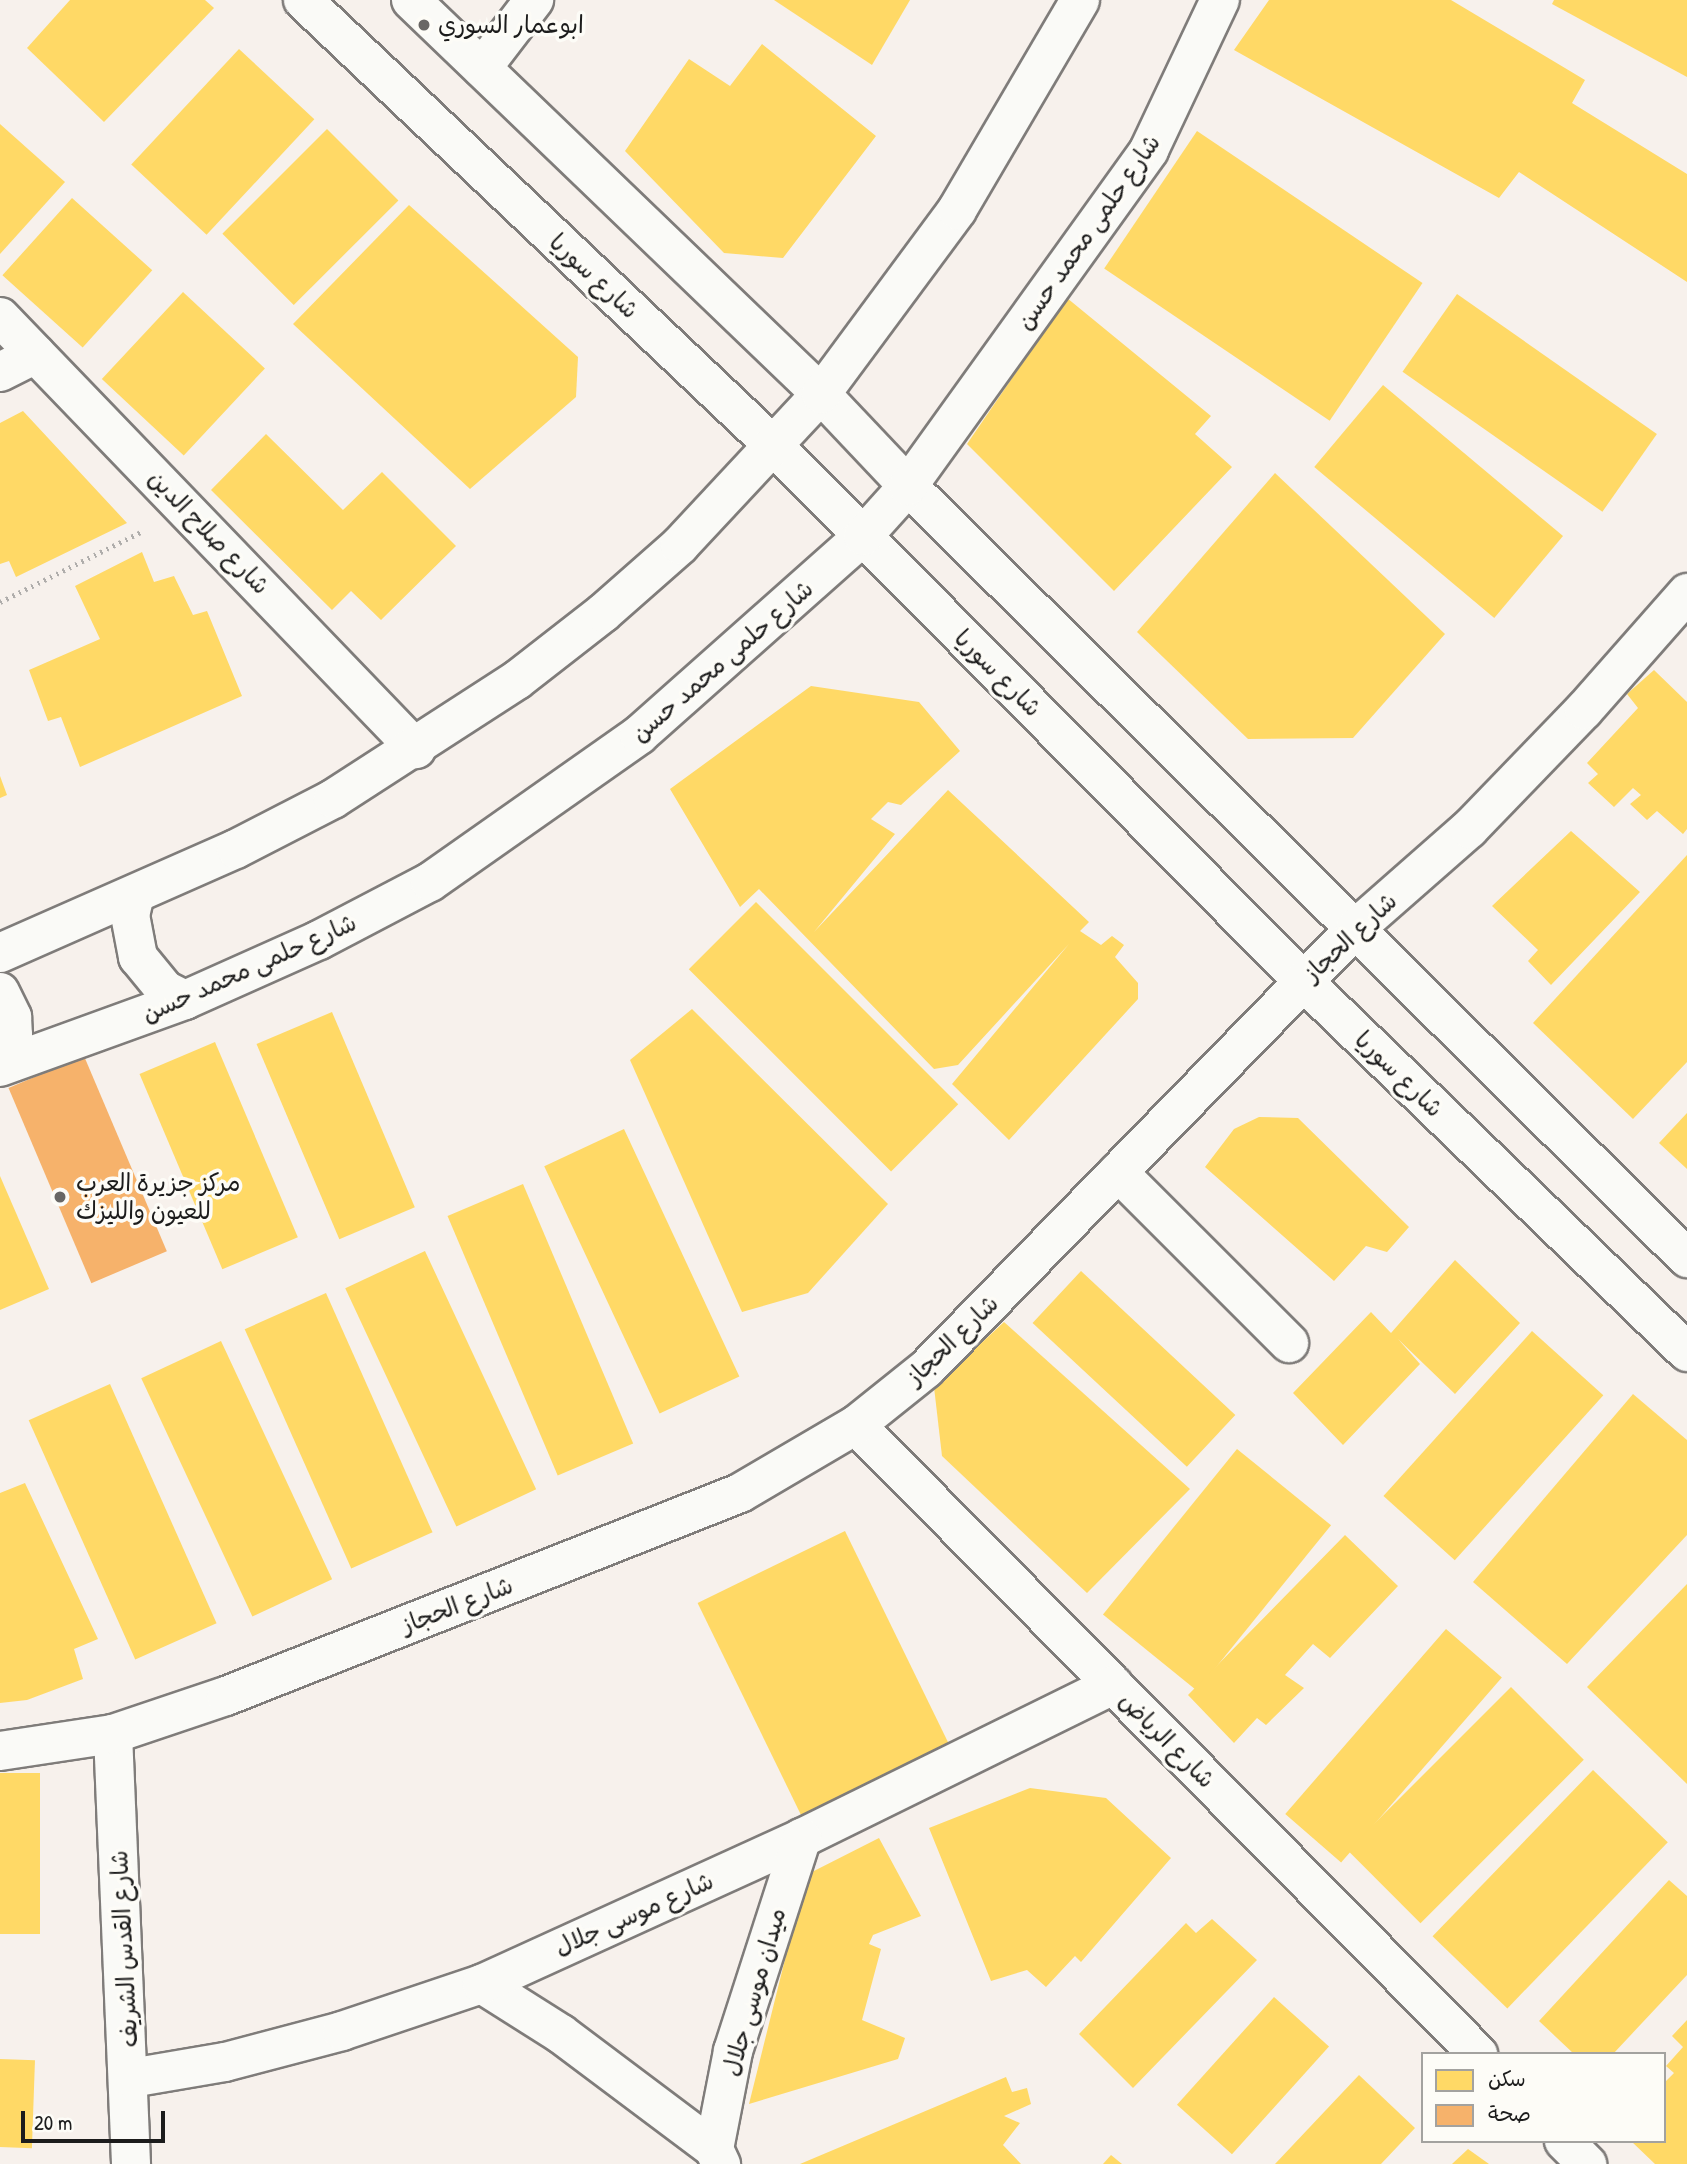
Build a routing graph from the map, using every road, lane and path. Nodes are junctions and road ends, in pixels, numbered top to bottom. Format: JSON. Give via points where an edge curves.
{"nodes":[{"id":1,"x":303,"y":0,"type":"edge"},
{"id":2,"x":411,"y":0,"type":"edge"},
{"id":3,"x":534,"y":0,"type":"edge"},
{"id":4,"x":1080,"y":0,"type":"edge"},
{"id":5,"x":1220,"y":0,"type":"edge"},
{"id":6,"x":482,"y":68,"type":"junction"},
{"id":7,"x":0,"y":317,"type":"edge"},
{"id":8,"x":36,"y":354,"type":"junction"},
{"id":9,"x":0,"y":372,"type":"edge"},
{"id":10,"x":821,"y":394,"type":"junction"},
{"id":11,"x":775,"y":447,"type":"junction"},
{"id":12,"x":908,"y":486,"type":"junction"},
{"id":13,"x":187,"y":509,"type":"junction"},
{"id":14,"x":863,"y":536,"type":"junction"},
{"id":15,"x":1687,"y":593,"type":"edge"},
{"id":16,"x":0,"y":602,"type":"edge"},
{"id":17,"x":416,"y":749,"type":"junction"},
{"id":18,"x":135,"y":894,"type":"junction"},
{"id":19,"x":1355,"y":929,"type":"junction"},
{"id":20,"x":0,"y":953,"type":"edge"},
{"id":21,"x":1303,"y":981,"type":"junction"},
{"id":22,"x":0,"y":992,"type":"edge"},
{"id":23,"x":185,"y":1000,"type":"junction"},
{"id":24,"x":0,"y":1066,"type":"edge"},
{"id":25,"x":1118,"y":1172,"type":"junction"},
{"id":26,"x":1687,"y":1258,"type":"edge"},
{"id":27,"x":1289,"y":1343,"type":"dead end"},
{"id":28,"x":1687,"y":1352,"type":"edge"},
{"id":29,"x":856,"y":1425,"type":"junction"},
{"id":30,"x":1113,"y":1685,"type":"junction"},
{"id":31,"x":113,"y":1734,"type":"junction"},
{"id":32,"x":0,"y":1751,"type":"edge"},
{"id":33,"x":802,"y":1838,"type":"junction"},
{"id":34,"x":482,"y":1984,"type":"junction"},
{"id":35,"x":1476,"y":2052,"type":"edge"},
{"id":36,"x":131,"y":2078,"type":"junction"},
{"id":37,"x":1566,"y":2143,"type":"edge"},
{"id":38,"x":718,"y":2157,"type":"edge"},
{"id":39,"x":131,"y":2164,"type":"edge"},
{"id":40,"x":1587,"y":2164,"type":"edge"}],
"edges":[{"from":1,"to":11,"type":"street","name":"شارع سوريا"},
{"from":2,"to":6,"type":"street"},
{"from":3,"to":6,"type":"street"},
{"from":4,"to":10,"type":"street","via":[[957,210]]},
{"from":5,"to":12,"type":"street","name":"شارع حلمى محمد حسن","via":[[1149,150]]},
{"from":6,"to":10,"type":"street"},
{"from":7,"to":8,"type":"street","name":"شارع صلاح الدين"},
{"from":8,"to":9,"type":"street"},
{"from":8,"to":13,"type":"street","name":"شارع صلاح الدين"},
{"from":10,"to":11,"type":"street"},
{"from":10,"to":12,"type":"street"},
{"from":11,"to":14,"type":"street","name":"شارع سوريا"},
{"from":11,"to":17,"type":"street","via":[[680,545],[603,613],[517,680]]},
{"from":12,"to":14,"type":"street","name":"شارع حلمى محمد حسن"},
{"from":12,"to":19,"type":"street"},
{"from":13,"to":16,"type":"path"},
{"from":13,"to":17,"type":"street","name":"شارع صلاح الدين"},
{"from":14,"to":21,"type":"street","name":"شارع سوريا"},
{"from":14,"to":23,"type":"street","name":"شارع حلمى محمد حسن","via":[[639,735],[532,812],[429,882],[319,940]]},
{"from":15,"to":19,"type":"street","name":"شارع الحجاز","via":[[1584,710],[1469,829]]},
{"from":17,"to":18,"type":"street","via":[[309,812]]},
{"from":18,"to":20,"type":"street"},
{"from":18,"to":23,"type":"street","via":[[130,925],[138,957],[165,990]]},
{"from":19,"to":21,"type":"street","name":"شارع الحجاز"},
{"from":19,"to":26,"type":"street"},
{"from":21,"to":25,"type":"street","name":"شارع الحجاز"},
{"from":21,"to":28,"type":"street","name":"شارع سوريا"},
{"from":22,"to":24,"type":"street","via":[[12,1017],[13,1035]]},
{"from":23,"to":24,"type":"street","name":"شارع حلمى محمد حسن"},
{"from":25,"to":27,"type":"street"},
{"from":25,"to":29,"type":"street","name":"شارع الحجاز","via":[[926,1369]]},
{"from":29,"to":30,"type":"street","name":"شارع الرياض"},
{"from":29,"to":31,"type":"street","name":"شارع الحجاز","via":[[799,1461],[714,1503],[226,1696]]},
{"from":30,"to":33,"type":"street","name":"شارع موسى جلال"},
{"from":30,"to":35,"type":"street","name":"شارع الرياض"},
{"from":31,"to":32,"type":"street","name":"شارع الحجاز"},
{"from":31,"to":36,"type":"street","name":"شارع القدس الشريف"},
{"from":33,"to":34,"type":"street","name":"شارع موسى جلال"},
{"from":33,"to":38,"type":"street","name":"ميدان موسى جلال","via":[[733,2051]]},
{"from":34,"to":36,"type":"street","name":"شارع موسى جلال","via":[[342,2031],[225,2062]]},
{"from":34,"to":38,"type":"street","name":"ميدان موسى جلال","via":[[561,2034]]},
{"from":36,"to":39,"type":"street","name":"شارع القدس الشريف"},
{"from":37,"to":40,"type":"street"}]}
